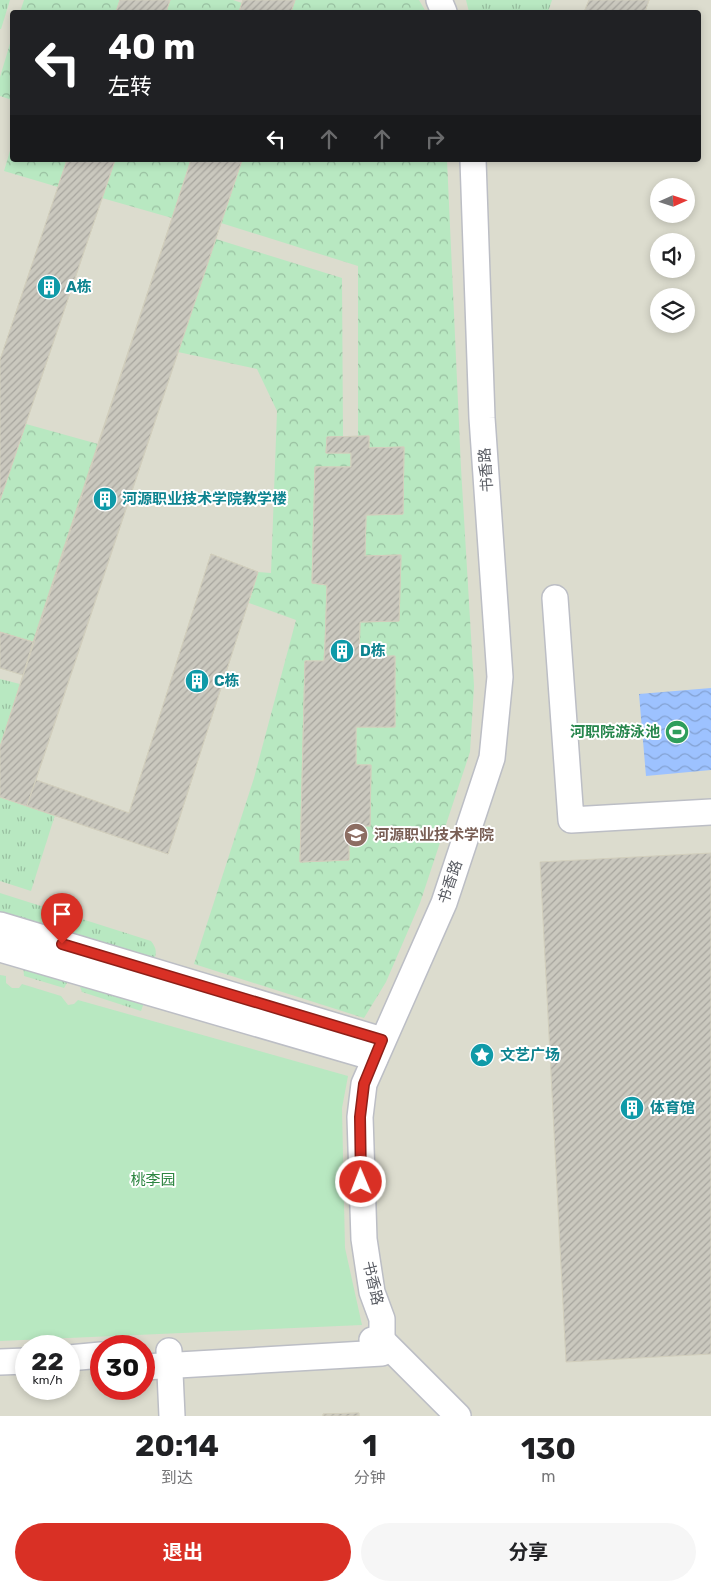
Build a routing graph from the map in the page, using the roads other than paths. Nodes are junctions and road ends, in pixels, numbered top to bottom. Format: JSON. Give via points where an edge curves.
{"nodes":[{"id":1,"x":461,"y":162,"type":"edge"},
{"id":2,"x":473,"y":162,"type":"edge"},
{"id":3,"x":555,"y":598,"type":"dead end"},
{"id":4,"x":711,"y":812,"type":"edge"},
{"id":5,"x":0,"y":925,"type":"edge"},
{"id":6,"x":0,"y":949,"type":"edge"},
{"id":7,"x":374,"y":1047,"type":"junction"},
{"id":8,"x":376,"y":1347,"type":"junction"},
{"id":9,"x":158,"y":1359,"type":"edge"},
{"id":10,"x":15,"y":1361,"type":"edge"},
{"id":11,"x":0,"y":1362,"type":"edge"},
{"id":12,"x":15,"y":1375,"type":"edge"},
{"id":13,"x":0,"y":1376,"type":"edge"},
{"id":14,"x":164,"y":1416,"type":"edge"},
{"id":15,"x":172,"y":1416,"type":"edge"},
{"id":16,"x":442,"y":1416,"type":"edge"},
{"id":17,"x":458,"y":1416,"type":"edge"}],
"edges":[{"from":1,"to":7,"type":"street","name":"书香路","via":[[471,418],[487,677],[482,754],[436,898]]},
{"from":2,"to":7,"type":"street","name":"书香路","via":[[482,418],[500,677],[492,758],[444,903]]},
{"from":3,"to":4,"type":"street","via":[[572,820]]},
{"from":5,"to":7,"type":"street"},
{"from":6,"to":7,"type":"street"},
{"from":7,"to":8,"type":"street","name":"书香路","via":[[355,1082],[351,1117],[354,1240],[361,1292]]},
{"from":8,"to":9,"type":"street"},
{"from":8,"to":16,"type":"street"},
{"from":8,"to":17,"type":"street"},
{"from":9,"to":14,"type":"street"},
{"from":9,"to":15,"type":"street"},
{"from":10,"to":11,"type":"street"},
{"from":12,"to":13,"type":"street"}]}
